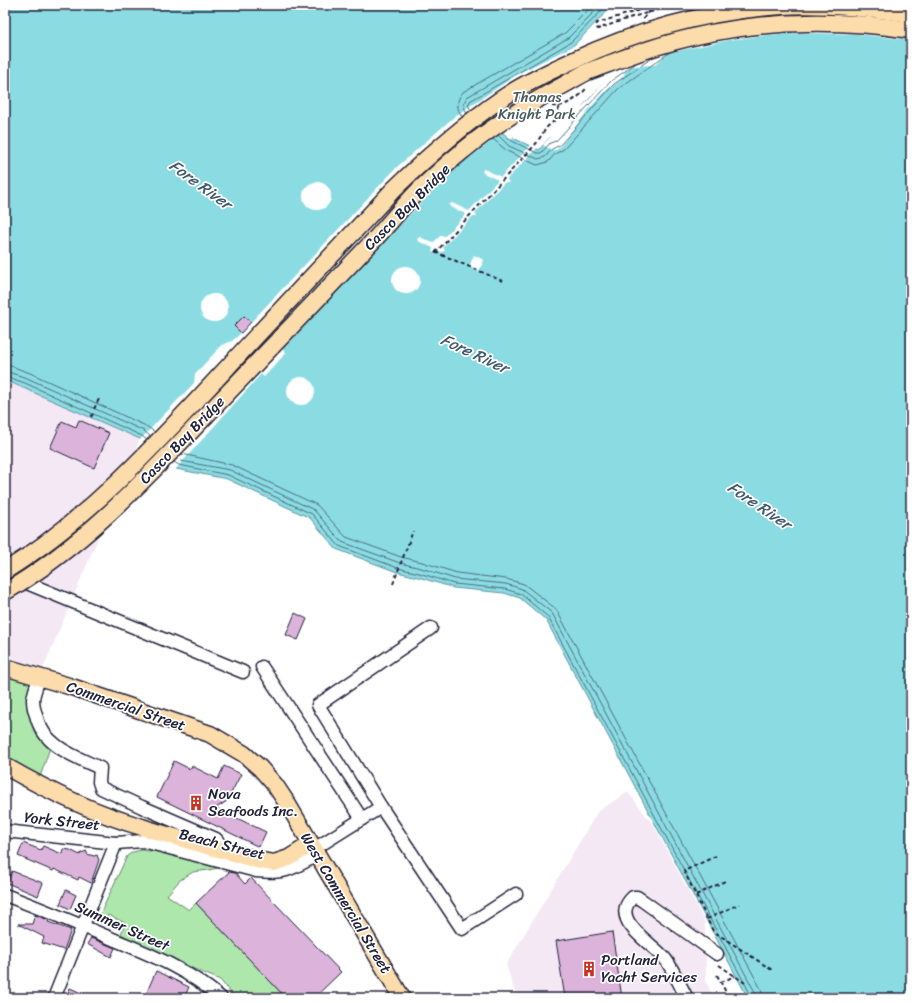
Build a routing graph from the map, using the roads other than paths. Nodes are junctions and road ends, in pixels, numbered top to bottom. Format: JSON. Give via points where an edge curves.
{"nodes":[{"id":1,"x":911,"y":14,"type":"edge"},
{"id":2,"x":911,"y":30,"type":"edge"},
{"id":3,"x":5,"y":572,"type":"edge"},
{"id":4,"x":5,"y":592,"type":"edge"},
{"id":5,"x":431,"y":628,"type":"dead end"},
{"id":6,"x":5,"y":667,"type":"edge"},
{"id":7,"x":262,"y":667,"type":"dead end"},
{"id":8,"x":243,"y":672,"type":"dead end"},
{"id":9,"x":39,"y":678,"type":"junction"},
{"id":10,"x":244,"y":754,"type":"joint"},
{"id":11,"x":5,"y":766,"type":"edge"},
{"id":12,"x":380,"y":807,"type":"junction"},
{"id":13,"x":362,"y":819,"type":"junction"},
{"id":14,"x":5,"y":831,"type":"edge"},
{"id":15,"x":116,"y":843,"type":"junction"},
{"id":16,"x":314,"y":849,"type":"junction"},
{"id":17,"x":226,"y":851,"type":"junction"},
{"id":18,"x":516,"y":894,"type":"dead end"},
{"id":19,"x":5,"y":895,"type":"edge"},
{"id":20,"x":82,"y":926,"type":"junction"},
{"id":21,"x":716,"y":958,"type":"road end"},
{"id":22,"x":54,"y":998,"type":"edge"},
{"id":23,"x":220,"y":998,"type":"edge"},
{"id":24,"x":402,"y":998,"type":"edge"},
{"id":25,"x":687,"y":998,"type":"edge"}],
"edges":[{"from":1,"to":3,"type":"main road","name":"Casco Bay Bridge","bridge":true,"via":[[832,6],[783,6],[733,11],[684,21],[636,35],[589,53],[544,74],[502,99],[457,132],[394,189],[116,484],[82,516]]},
{"from":2,"to":4,"type":"main road","name":"Casco Bay Bridge","bridge":true,"via":[[869,24],[808,23],[745,27],[696,36],[647,50],[588,72],[523,108],[465,149],[421,188],[116,508],[71,546]]},
{"from":3,"to":8,"type":"street"},
{"from":5,"to":12,"type":"street","via":[[318,705]]},
{"from":6,"to":9,"type":"main road","name":"Commercial Street"},
{"from":7,"to":13,"type":"street"},
{"from":9,"to":10,"type":"main road","name":"Commercial Street","via":[[210,734]]},
{"from":9,"to":17,"type":"street","via":[[33,699],[40,728],[52,742],[100,768],[101,788],[216,839]]},
{"from":10,"to":16,"type":"main road","name":"West Commercial Street","via":[[275,785]]},
{"from":11,"to":17,"type":"main road","via":[[40,785],[110,816],[142,828]]},
{"from":12,"to":13,"type":"street","name":"Beach Street"},
{"from":12,"to":18,"type":"street","via":[[462,929]]},
{"from":13,"to":16,"type":"street","name":"Beach Street"},
{"from":14,"to":15,"type":"street","name":"York Street"},
{"from":15,"to":16,"type":"street","name":"Beach Street","via":[[143,841],[256,871],[272,872],[287,871]]},
{"from":15,"to":20,"type":"street"},
{"from":16,"to":17,"type":"main road","via":[[274,863]]},
{"from":16,"to":24,"type":"main road","name":"West Commercial Street"},
{"from":19,"to":20,"type":"street","name":"Summer Street"},
{"from":20,"to":22,"type":"street"},
{"from":20,"to":23,"type":"street","name":"Summer Street","via":[[168,964],[196,979]]},
{"from":21,"to":25,"type":"street","via":[[637,897],[628,902],[628,921],[636,933],[666,959]]}]}
